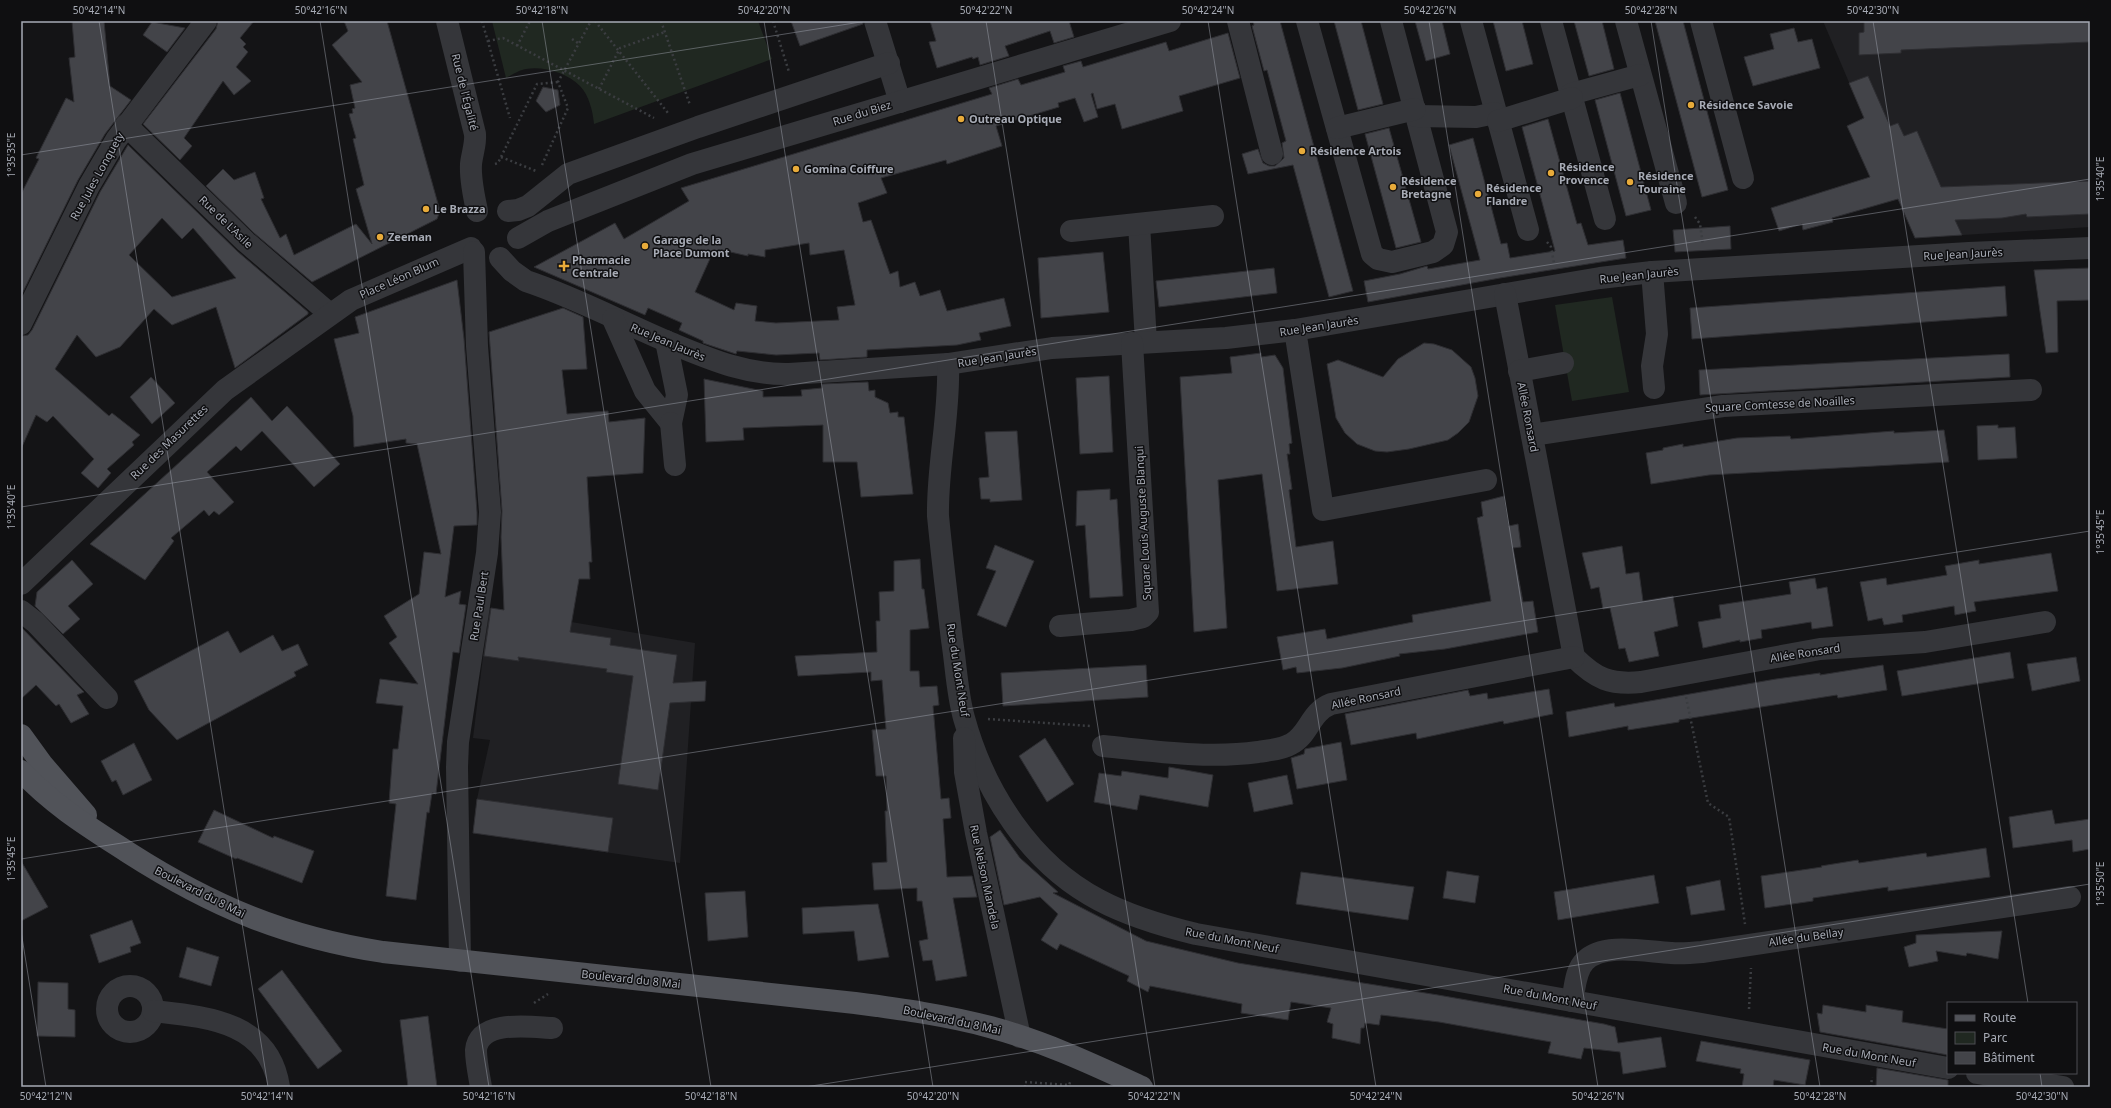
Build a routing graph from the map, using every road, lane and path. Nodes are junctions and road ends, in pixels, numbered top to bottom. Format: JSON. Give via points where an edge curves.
{"nodes":[{"id":1,"x":447,"y":21,"type":"edge"},
{"id":2,"x":482,"y":21,"type":"edge"},
{"id":3,"x":530,"y":21,"type":"edge"},
{"id":4,"x":591,"y":21,"type":"edge"},
{"id":5,"x":595,"y":21,"type":"edge"},
{"id":6,"x":661,"y":21,"type":"edge"},
{"id":7,"x":773,"y":21,"type":"edge"},
{"id":8,"x":875,"y":21,"type":"edge"},
{"id":9,"x":1170,"y":21,"type":"edge"},
{"id":10,"x":1238,"y":21,"type":"edge"},
{"id":11,"x":1307,"y":21,"type":"edge"},
{"id":12,"x":1391,"y":21,"type":"edge"},
{"id":13,"x":1471,"y":21,"type":"edge"},
{"id":14,"x":1551,"y":21,"type":"edge"},
{"id":15,"x":1626,"y":21,"type":"edge"},
{"id":16,"x":1701,"y":21,"type":"edge"},
{"id":17,"x":197,"y":26,"type":"edge"},
{"id":18,"x":665,"y":32,"type":"junction"},
{"id":19,"x":572,"y":39,"type":"dead end"},
{"id":20,"x":488,"y":41,"type":"junction"},
{"id":21,"x":578,"y":43,"type":"junction"},
{"id":22,"x":517,"y":46,"type":"junction"},
{"id":23,"x":619,"y":51,"type":"junction"},
{"id":24,"x":889,"y":63,"type":"junction"},
{"id":25,"x":564,"y":70,"type":"junction"},
{"id":26,"x":1640,"y":75,"type":"junction"},
{"id":27,"x":558,"y":82,"type":"junction"},
{"id":28,"x":599,"y":89,"type":"junction"},
{"id":29,"x":797,"y":95,"type":"junction"},
{"id":30,"x":1572,"y":96,"type":"junction"},
{"id":31,"x":900,"y":102,"type":"junction"},
{"id":32,"x":1415,"y":113,"type":"junction"},
{"id":33,"x":1496,"y":117,"type":"junction"},
{"id":34,"x":510,"y":118,"type":"dead end"},
{"id":35,"x":126,"y":125,"type":"junction"},
{"id":36,"x":1337,"y":128,"type":"junction"},
{"id":37,"x":690,"y":130,"type":"junction"},
{"id":38,"x":1272,"y":154,"type":"dead end"},
{"id":39,"x":501,"y":156,"type":"junction"},
{"id":40,"x":471,"y":171,"type":"junction"},
{"id":41,"x":538,"y":172,"type":"junction"},
{"id":42,"x":1743,"y":178,"type":"dead end"},
{"id":43,"x":538,"y":198,"type":"junction"},
{"id":44,"x":1676,"y":203,"type":"dead end"},
{"id":45,"x":477,"y":210,"type":"junction"},
{"id":46,"x":508,"y":211,"type":"junction"},
{"id":47,"x":1213,"y":216,"type":"dead end"},
{"id":48,"x":1605,"y":219,"type":"dead end"},
{"id":49,"x":1139,"y":224,"type":"junction"},
{"id":50,"x":1701,"y":229,"type":"dead end"},
{"id":51,"x":1528,"y":230,"type":"dead end"},
{"id":52,"x":1070,"y":231,"type":"dead end"},
{"id":53,"x":518,"y":238,"type":"junction"},
{"id":54,"x":1551,"y":247,"type":"dead end"},
{"id":55,"x":2090,"y":248,"type":"edge"},
{"id":56,"x":472,"y":250,"type":"junction"},
{"id":57,"x":1704,"y":250,"type":"dead end"},
{"id":58,"x":500,"y":258,"type":"junction"},
{"id":59,"x":1554,"y":268,"type":"dead end"},
{"id":60,"x":1652,"y":272,"type":"junction"},
{"id":61,"x":1505,"y":294,"type":"junction"},
{"id":62,"x":330,"y":314,"type":"junction"},
{"id":63,"x":613,"y":319,"type":"junction"},
{"id":64,"x":21,"y":324,"type":"edge"},
{"id":65,"x":1295,"y":330,"type":"junction"},
{"id":66,"x":666,"y":341,"type":"junction"},
{"id":67,"x":1139,"y":343,"type":"junction"},
{"id":68,"x":1563,"y":363,"type":"dead end"},
{"id":69,"x":948,"y":364,"type":"junction"},
{"id":70,"x":1520,"y":371,"type":"junction"},
{"id":71,"x":1654,"y":388,"type":"dead end"},
{"id":72,"x":2031,"y":390,"type":"dead end"},
{"id":73,"x":672,"y":423,"type":"junction"},
{"id":74,"x":1532,"y":435,"type":"junction"},
{"id":75,"x":675,"y":465,"type":"dead end"},
{"id":76,"x":1486,"y":480,"type":"dead end"},
{"id":77,"x":21,"y":584,"type":"edge"},
{"id":78,"x":21,"y":611,"type":"edge"},
{"id":79,"x":2045,"y":622,"type":"dead end"},
{"id":80,"x":1060,"y":626,"type":"dead end"},
{"id":81,"x":1574,"y":658,"type":"junction"},
{"id":82,"x":1685,"y":694,"type":"dead end"},
{"id":83,"x":107,"y":698,"type":"dead end"},
{"id":84,"x":973,"y":718,"type":"junction"},
{"id":85,"x":21,"y":735,"type":"edge"},
{"id":86,"x":1103,"y":746,"type":"joint"},
{"id":87,"x":21,"y":751,"type":"edge"},
{"id":88,"x":21,"y":771,"type":"edge"},
{"id":89,"x":53,"y":777,"type":"junction"},
{"id":90,"x":129,"y":853,"type":"junction"},
{"id":91,"x":2070,"y":897,"type":"dead end"},
{"id":92,"x":1746,"y":932,"type":"dead end"},
{"id":93,"x":460,"y":961,"type":"junction"},
{"id":94,"x":1750,"y":962,"type":"dead end"},
{"id":95,"x":1750,"y":997,"type":"dead end"},
{"id":96,"x":1572,"y":1001,"type":"junction"},
{"id":97,"x":153,"y":1011,"type":"dead end"},
{"id":98,"x":552,"y":1028,"type":"dead end"},
{"id":99,"x":1020,"y":1037,"type":"junction"},
{"id":100,"x":1080,"y":1059,"type":"junction"},
{"id":101,"x":1947,"y":1068,"type":"edge"},
{"id":102,"x":1983,"y":1074,"type":"edge"},
{"id":103,"x":279,"y":1087,"type":"edge"},
{"id":104,"x":481,"y":1087,"type":"edge"},
{"id":105,"x":1025,"y":1087,"type":"edge"},
{"id":106,"x":1142,"y":1087,"type":"edge"},
{"id":107,"x":2063,"y":1087,"type":"edge"}],
"edges":[{"from":1,"to":40,"type":"street","name":"Rue de l'Égalité","via":[[475,129],[476,144]]},
{"from":2,"to":20,"type":"path"},
{"from":3,"to":22,"type":"path"},
{"from":4,"to":21,"type":"path"},
{"from":5,"to":23,"type":"path"},
{"from":6,"to":18,"type":"path"},
{"from":7,"to":29,"type":"path"},
{"from":8,"to":24,"type":"street"},
{"from":9,"to":31,"type":"street","name":"Rue du Biez"},
{"from":10,"to":38,"type":"street"},
{"from":11,"to":36,"type":"street"},
{"from":12,"to":32,"type":"street"},
{"from":13,"to":33,"type":"street"},
{"from":14,"to":30,"type":"street"},
{"from":15,"to":26,"type":"street"},
{"from":16,"to":42,"type":"street"},
{"from":17,"to":35,"type":"street","name":"Rue Jules Lonquety"},
{"from":18,"to":23,"type":"path","via":[[620,48]]},
{"from":18,"to":37,"type":"path"},
{"from":19,"to":21,"type":"path"},
{"from":20,"to":22,"type":"path","via":[[503,38]]},
{"from":20,"to":34,"type":"path"},
{"from":21,"to":25,"type":"path"},
{"from":22,"to":25,"type":"path"},
{"from":23,"to":28,"type":"path"},
{"from":23,"to":37,"type":"path"},
{"from":24,"to":29,"type":"street"},
{"from":24,"to":31,"type":"street"},
{"from":25,"to":27,"type":"path"},
{"from":25,"to":28,"type":"path"},
{"from":26,"to":30,"type":"street"},
{"from":26,"to":44,"type":"street"},
{"from":27,"to":39,"type":"path","via":[[537,84]]},
{"from":27,"to":41,"type":"path","via":[[568,108]]},
{"from":28,"to":37,"type":"path"},
{"from":29,"to":37,"type":"street"},
{"from":30,"to":33,"type":"street"},
{"from":30,"to":48,"type":"street"},
{"from":31,"to":53,"type":"street","name":"Rue du Biez","via":[[692,164],[557,218]]},
{"from":32,"to":33,"type":"street"},
{"from":32,"to":36,"type":"street"},
{"from":32,"to":36,"type":"street","via":[[1447,232],[1443,245],[1433,252],[1392,262],[1378,259],[1372,254]]},
{"from":33,"to":51,"type":"street"},
{"from":35,"to":62,"type":"street","name":"Rue de L'Asile","via":[[246,242]]},
{"from":35,"to":64,"type":"street","name":"Rue Jules Lonquety","via":[[89,186]]},
{"from":37,"to":43,"type":"street","via":[[568,174]]},
{"from":39,"to":40,"type":"path","via":[[498,163]]},
{"from":39,"to":41,"type":"path"},
{"from":40,"to":45,"type":"street","name":"Rue de l'Égalité"},
{"from":41,"to":43,"type":"path","via":[[534,182]]},
{"from":43,"to":46,"type":"street","via":[[522,209]]},
{"from":45,"to":46,"type":"street","via":[[493,206]]},
{"from":45,"to":56,"type":"street","via":[[466,226],[466,237]]},
{"from":46,"to":53,"type":"street","via":[[516,222]]},
{"from":47,"to":49,"type":"street"},
{"from":49,"to":52,"type":"street"},
{"from":49,"to":67,"type":"street"},
{"from":50,"to":57,"type":"path"},
{"from":53,"to":58,"type":"street","via":[[512,250]]},
{"from":54,"to":59,"type":"path"},
{"from":55,"to":60,"type":"street","name":"Rue Jean Jaurès","via":[[1961,253]]},
{"from":56,"to":58,"type":"street","via":[[486,258]]},
{"from":56,"to":62,"type":"street","name":"Place Léon Blum","via":[[359,295]]},
{"from":56,"to":93,"type":"street","name":"Rue Paul Bert","via":[[477,346],[491,499],[487,553],[458,742]]},
{"from":58,"to":63,"type":"street","name":"Rue Jean Jaurès","via":[[509,269],[526,281]]},
{"from":60,"to":61,"type":"street","name":"Rue Jean Jaurès"},
{"from":60,"to":71,"type":"street","via":[[1657,334],[1652,366]]},
{"from":61,"to":65,"type":"street","name":"Rue Jean Jaurès"},
{"from":61,"to":70,"type":"street","name":"Allée Ronsard"},
{"from":62,"to":77,"type":"street","name":"Rue des Masurettes","via":[[217,396]]},
{"from":63,"to":66,"type":"street","name":"Rue Jean Jaurès"},
{"from":63,"to":73,"type":"street","via":[[646,390]]},
{"from":65,"to":67,"type":"street","name":"Rue Jean Jaurès","via":[[1226,338]]},
{"from":65,"to":76,"type":"street","via":[[1324,510]]},
{"from":66,"to":69,"type":"street","name":"Rue Jean Jaurès","via":[[731,367],[770,374]]},
{"from":66,"to":73,"type":"street","via":[[677,395]]},
{"from":67,"to":69,"type":"street","name":"Rue Jean Jaurès","via":[[1052,348]]},
{"from":67,"to":80,"type":"street","name":"Square Louis Auguste Blanqui","via":[[1148,612],[1143,617],[1131,620]]},
{"from":68,"to":70,"type":"street"},
{"from":69,"to":84,"type":"street","name":"Rue du Mont Neuf","via":[[948,400],[938,516]]},
{"from":70,"to":74,"type":"street","name":"Allée Ronsard"},
{"from":72,"to":74,"type":"street","name":"Square Comtesse de Noailles","via":[[1705,408]]},
{"from":73,"to":75,"type":"street"},
{"from":74,"to":81,"type":"street","name":"Allée Ronsard"},
{"from":78,"to":83,"type":"street","via":[[35,622]]},
{"from":79,"to":81,"type":"street","name":"Allée Ronsard","via":[[1925,642],[1820,649],[1628,683],[1609,682],[1598,677]]},
{"from":81,"to":86,"type":"street","name":"Allée Ronsard","via":[[1331,704],[1322,707],[1316,713],[1299,739],[1274,750],[1239,755],[1212,755]]},
{"from":82,"to":92,"type":"path","via":[[1708,803],[1729,817]]},
{"from":84,"to":86,"type":"path","via":[[1099,727]]},
{"from":84,"to":96,"type":"street","name":"Rue du Mont Neuf","via":[[975,750],[988,782],[1014,825],[1038,853],[1059,872],[1080,889],[1110,906],[1196,934]]},
{"from":84,"to":99,"type":"street","name":"Rue Nelson Mandela","via":[[965,772]]},
{"from":85,"to":89,"type":"main road","name":"Boulevard du 8 Mai"},
{"from":87,"to":89,"type":"street"},
{"from":88,"to":90,"type":"main road","name":"Boulevard du 8 Mai","via":[[77,820]]},
{"from":89,"to":90,"type":"main road","name":"Boulevard du 8 Mai","via":[[94,823]]},
{"from":90,"to":93,"type":"main road","name":"Boulevard du 8 Mai","via":[[214,902],[280,928],[345,946]]},
{"from":91,"to":96,"type":"street","name":"Allée du Bellay","via":[[1702,952],[1601,952],[1585,961],[1580,968]]},
{"from":93,"to":99,"type":"main road","name":"Boulevard du 8 Mai","via":[[900,1009],[968,1022]]},
{"from":94,"to":95,"type":"path"},
{"from":96,"to":101,"type":"street","name":"Rue du Mont Neuf"},
{"from":97,"to":103,"type":"street","via":[[216,1020],[240,1030],[259,1045],[267,1056],[274,1068]]},
{"from":98,"to":104,"type":"street","via":[[502,1027],[485,1033],[480,1038],[476,1051]]},
{"from":99,"to":100,"type":"main road","name":"Boulevard du 8 Mai"},
{"from":100,"to":105,"type":"path","via":[[1069,1085],[1025,1082]]},
{"from":100,"to":106,"type":"main road","name":"Boulevard du 8 Mai"},
{"from":102,"to":107,"type":"street"}]}
